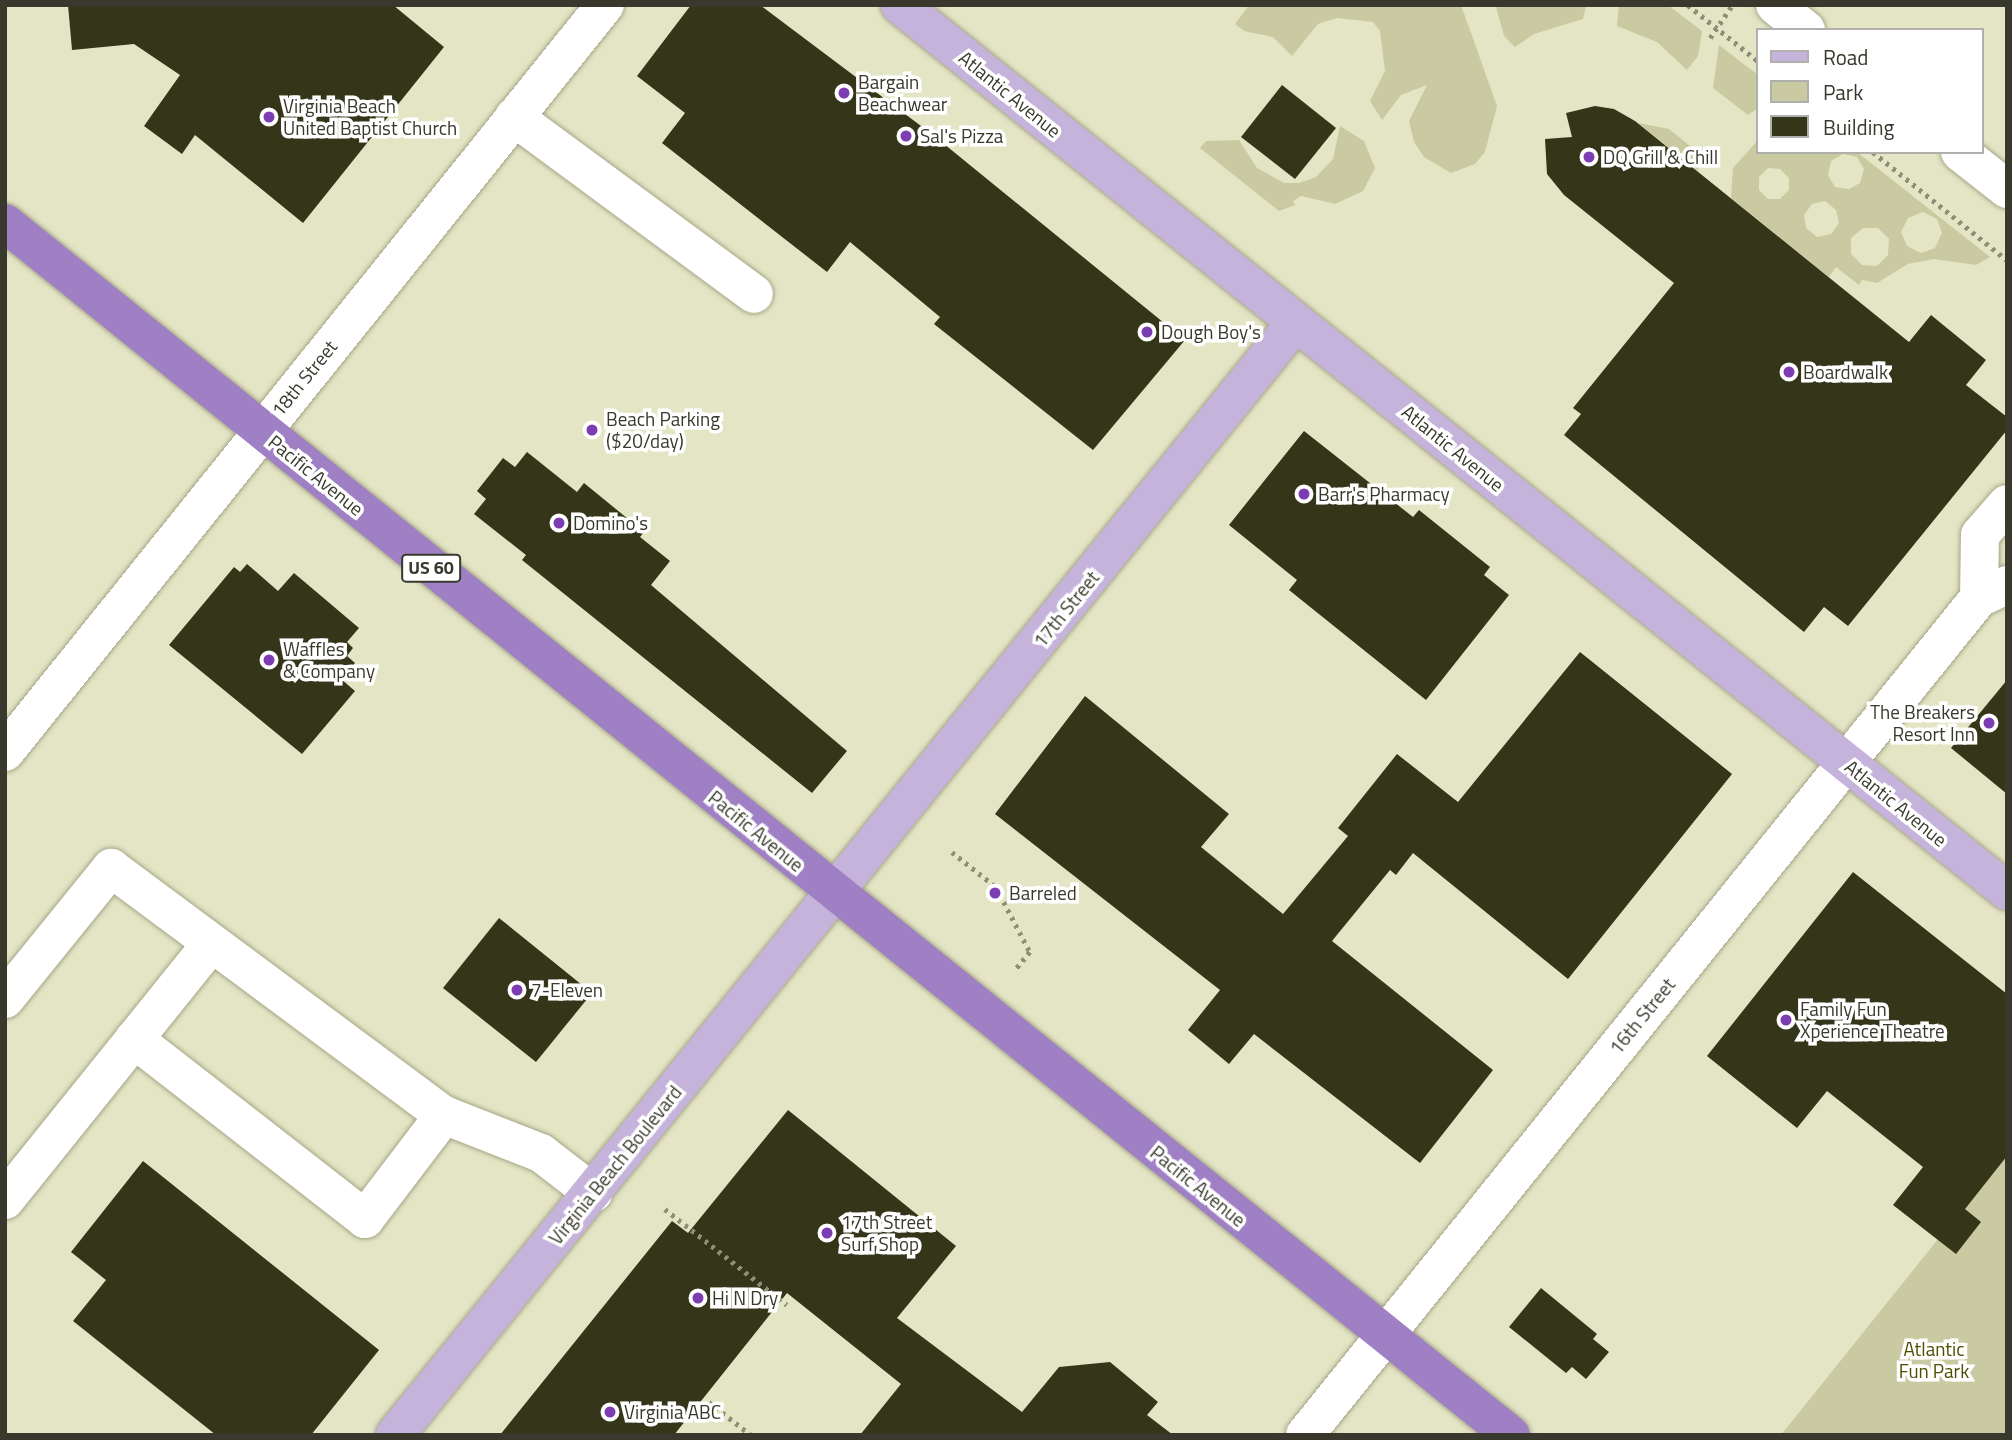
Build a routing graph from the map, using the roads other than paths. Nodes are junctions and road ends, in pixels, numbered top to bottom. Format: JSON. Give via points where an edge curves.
{"nodes":[{"id":1,"x":605,"y":5,"type":"edge"},
{"id":2,"x":900,"y":5,"type":"edge"},
{"id":3,"x":1775,"y":5,"type":"edge"},
{"id":4,"x":1804,"y":28,"type":"edge"},
{"id":5,"x":514,"y":117,"type":"junction"},
{"id":6,"x":1963,"y":154,"type":"edge"},
{"id":7,"x":2007,"y":189,"type":"edge"},
{"id":8,"x":5,"y":223,"type":"edge"},
{"id":9,"x":754,"y":294,"type":"dead end"},
{"id":10,"x":1296,"y":322,"type":"junction"},
{"id":11,"x":261,"y":430,"type":"junction"},
{"id":12,"x":2007,"y":504,"type":"edge"},
{"id":13,"x":1993,"y":591,"type":"edge"},
{"id":14,"x":5,"y":752,"type":"edge"},
{"id":15,"x":1846,"y":763,"type":"junction"},
{"id":16,"x":2007,"y":891,"type":"edge"},
{"id":17,"x":836,"y":895,"type":"junction"},
{"id":18,"x":211,"y":944,"type":"junction"},
{"id":19,"x":5,"y":999,"type":"edge"},
{"id":20,"x":134,"y":1039,"type":"junction"},
{"id":21,"x":444,"y":1115,"type":"junction"},
{"id":22,"x":593,"y":1193,"type":"junction"},
{"id":23,"x":5,"y":1200,"type":"edge"},
{"id":24,"x":1385,"y":1335,"type":"junction"},
{"id":25,"x":395,"y":1435,"type":"edge"},
{"id":26,"x":1305,"y":1435,"type":"edge"},
{"id":27,"x":1511,"y":1435,"type":"edge"}],
"edges":[{"from":1,"to":5,"type":"street","name":"18th Street"},
{"from":2,"to":10,"type":"main road","name":"Atlantic Avenue"},
{"from":3,"to":4,"type":"street"},
{"from":5,"to":9,"type":"street"},
{"from":5,"to":11,"type":"street","name":"18th Street"},
{"from":6,"to":7,"type":"street"},
{"from":8,"to":11,"type":"highway","name":"Pacific Avenue","number":"US 60"},
{"from":10,"to":15,"type":"main road","name":"Atlantic Avenue"},
{"from":10,"to":17,"type":"main road","name":"17th Street"},
{"from":11,"to":14,"type":"street","name":"18th Street"},
{"from":11,"to":17,"type":"highway","name":"Pacific Avenue","number":"US 60"},
{"from":12,"to":13,"type":"street","name":"16th Street","via":[[1980,535]]},
{"from":13,"to":15,"type":"street","name":"16th Street"},
{"from":15,"to":16,"type":"main road","name":"Atlantic Avenue"},
{"from":15,"to":24,"type":"street","name":"16th Street"},
{"from":17,"to":22,"type":"main road","name":"Virginia Beach Boulevard"},
{"from":17,"to":24,"type":"highway","name":"Pacific Avenue"},
{"from":18,"to":19,"type":"street","via":[[111,868]]},
{"from":18,"to":20,"type":"street"},
{"from":18,"to":21,"type":"street"},
{"from":20,"to":21,"type":"street","via":[[365,1219]]},
{"from":20,"to":23,"type":"street"},
{"from":21,"to":22,"type":"street","via":[[541,1153]]},
{"from":22,"to":25,"type":"main road","name":"Virginia Beach Boulevard"},
{"from":24,"to":26,"type":"street","name":"16th Street"},
{"from":24,"to":27,"type":"highway","name":"Pacific Avenue"}]}
